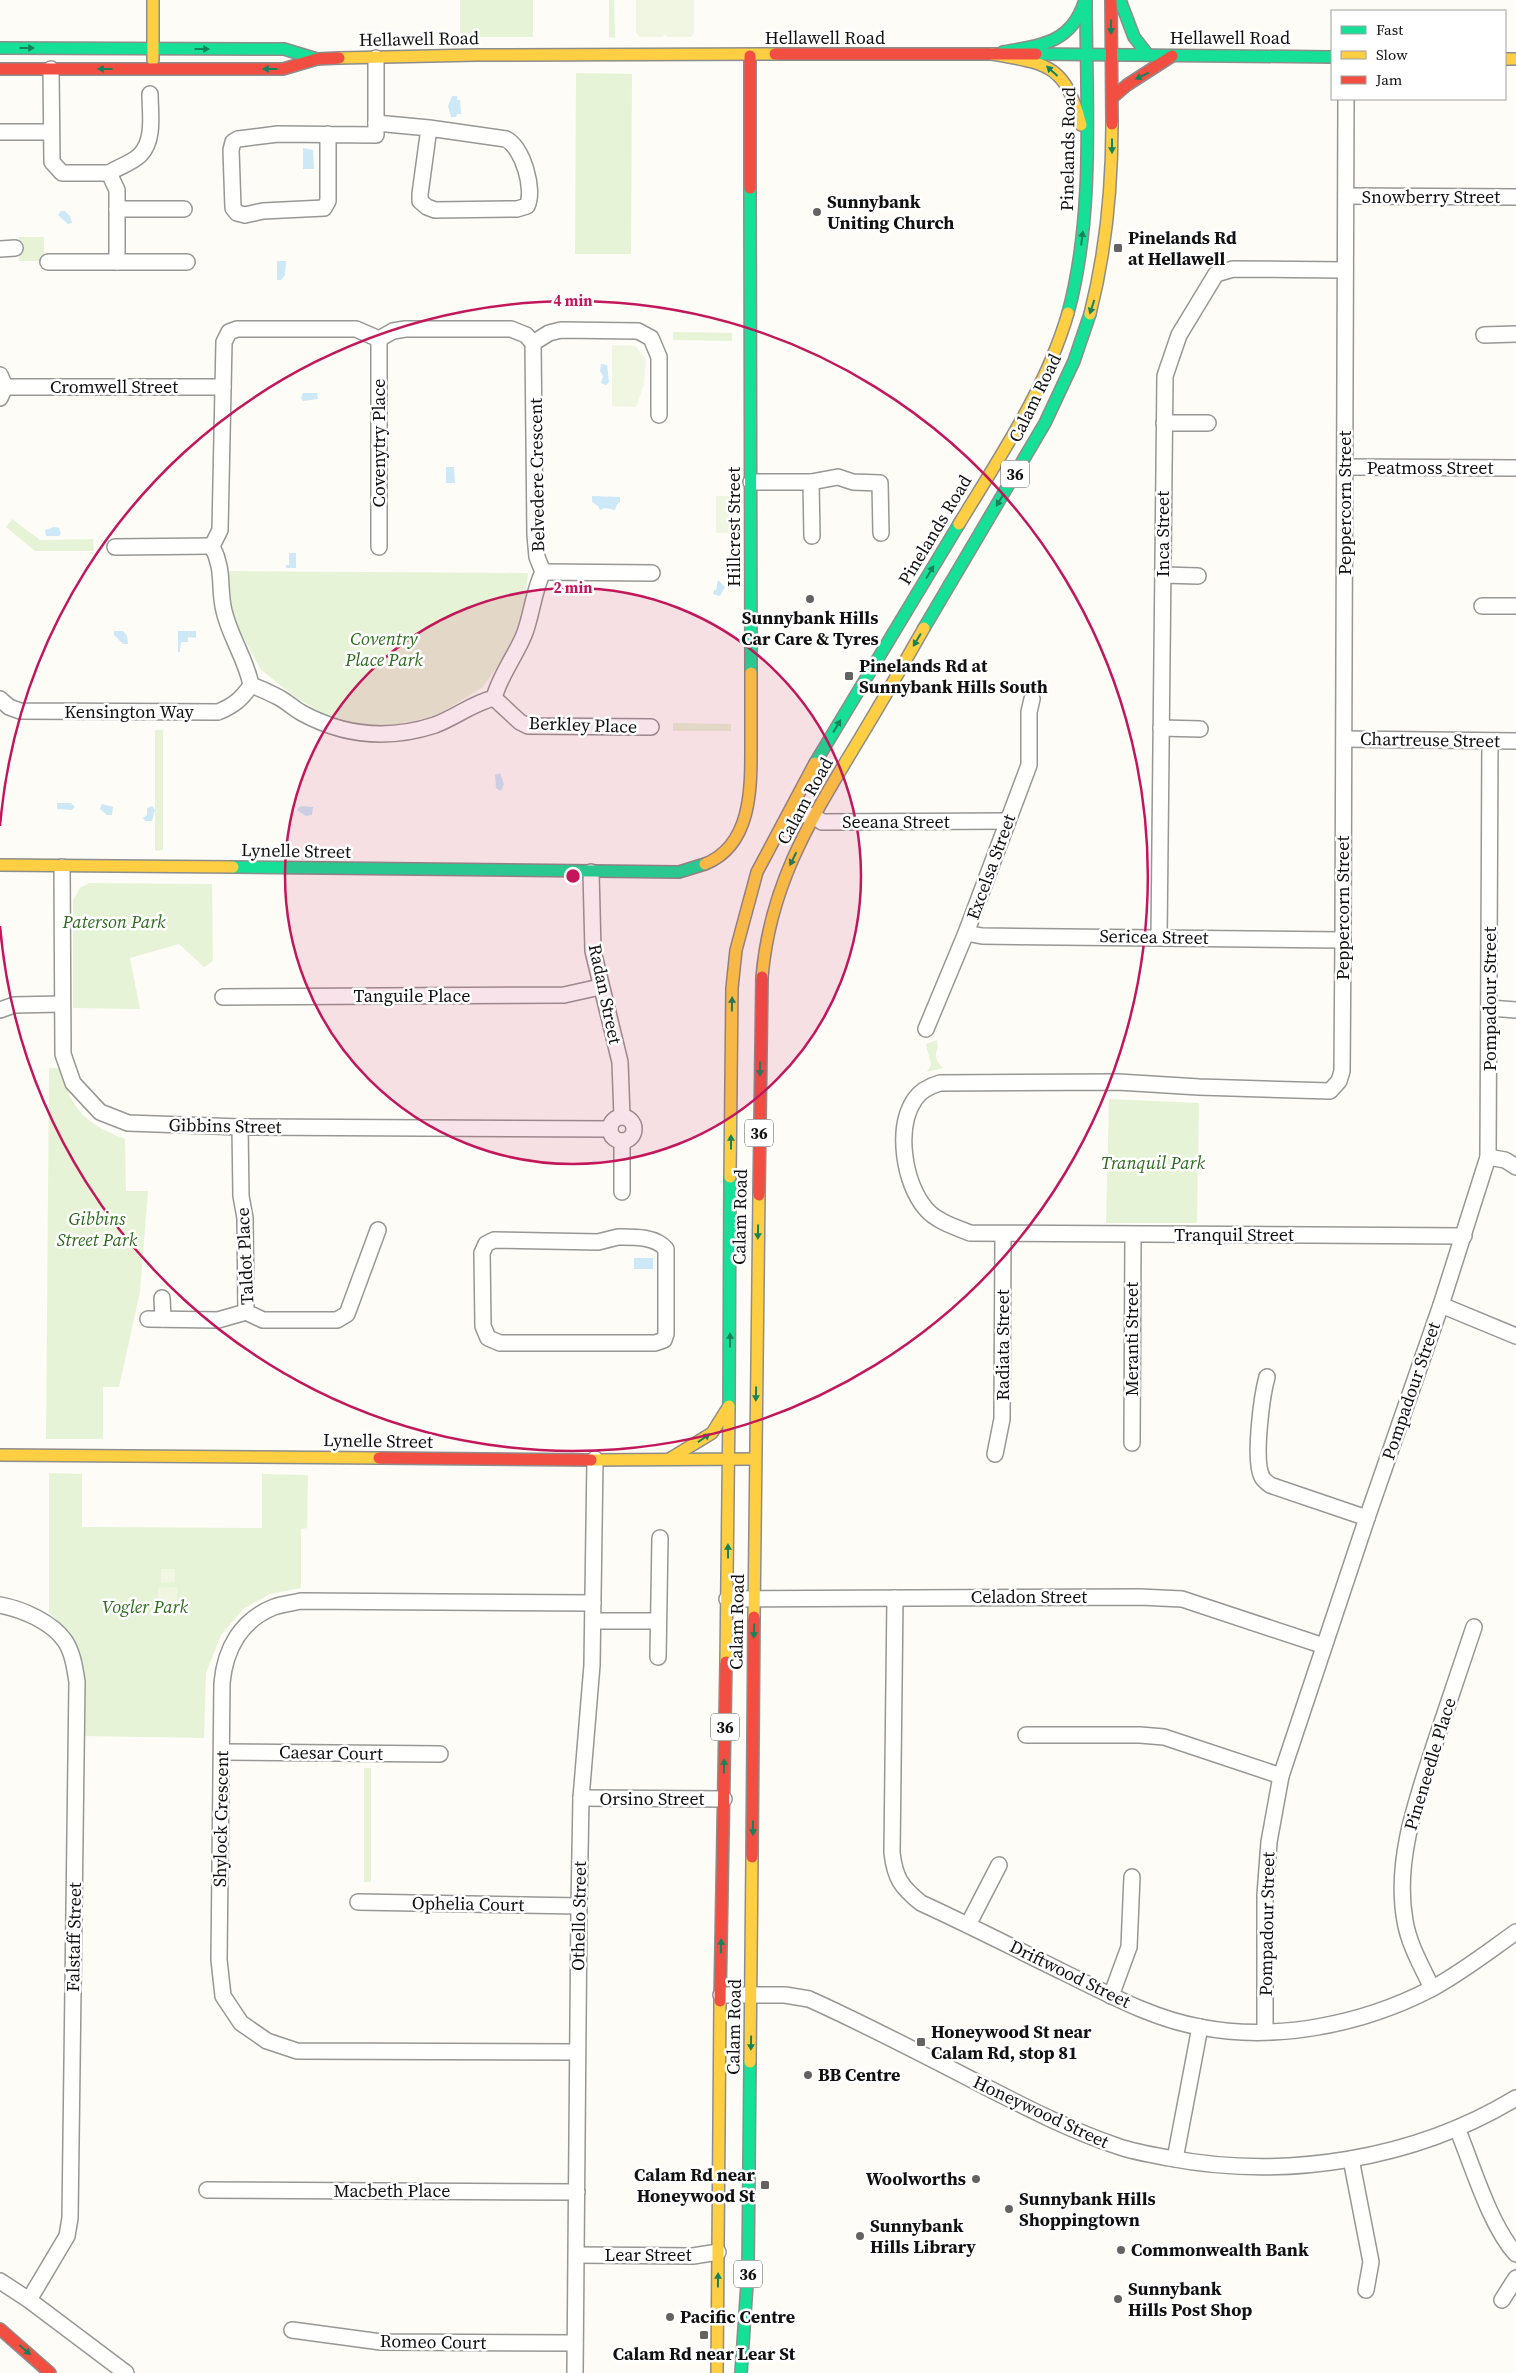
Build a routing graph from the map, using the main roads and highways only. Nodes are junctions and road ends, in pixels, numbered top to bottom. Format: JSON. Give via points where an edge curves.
{"nodes":[{"id":1,"x":153,"y":0,"type":"edge"},
{"id":2,"x":1085,"y":0,"type":"edge"},
{"id":3,"x":1111,"y":0,"type":"edge"},
{"id":4,"x":1120,"y":0,"type":"edge"},
{"id":5,"x":0,"y":48,"type":"edge"},
{"id":6,"x":154,"y":49,"type":"junction"},
{"id":7,"x":992,"y":54,"type":"junction"},
{"id":8,"x":1086,"y":55,"type":"junction"},
{"id":9,"x":1111,"y":55,"type":"junction"},
{"id":10,"x":1148,"y":55,"type":"junction"},
{"id":11,"x":750,"y":56,"type":"junction"},
{"id":12,"x":1172,"y":56,"type":"junction"},
{"id":13,"x":1331,"y":57,"type":"edge"},
{"id":14,"x":317,"y":59,"type":"junction"},
{"id":15,"x":0,"y":69,"type":"edge"},
{"id":16,"x":153,"y":69,"type":"junction"},
{"id":17,"x":1113,"y":97,"type":"junction"},
{"id":18,"x":1086,"y":146,"type":"junction"},
{"id":19,"x":0,"y":865,"type":"edge"},
{"id":20,"x":591,"y":872,"type":"joint"},
{"id":21,"x":731,"y":1053,"type":"joint"},
{"id":22,"x":729,"y":1406,"type":"junction"},
{"id":23,"x":0,"y":1455,"type":"edge"},
{"id":24,"x":669,"y":1459,"type":"junction"},
{"id":25,"x":729,"y":1459,"type":"junction"},
{"id":26,"x":755,"y":1460,"type":"junction"},
{"id":27,"x":750,"y":2152,"type":"junction"},
{"id":28,"x":736,"y":2173,"type":"dead end"},
{"id":29,"x":0,"y":2329,"type":"edge"},
{"id":30,"x":50,"y":2373,"type":"edge"},
{"id":31,"x":717,"y":2373,"type":"edge"},
{"id":32,"x":741,"y":2373,"type":"edge"}],
"edges":[{"from":1,"to":6,"type":"main road"},
{"from":2,"to":7,"type":"main road","via":[[1078,22],[1068,32],[1045,44]]},
{"from":2,"to":8,"type":"main road","name":"Pinelands Road","number":"36"},
{"from":3,"to":9,"type":"main road","number":"36","one_way":true},
{"from":4,"to":10,"type":"main road","via":[[1134,37]]},
{"from":5,"to":6,"type":"main road","name":"Hellawell Road","one_way":true},
{"from":6,"to":14,"type":"main road","name":"Hellawell Road","one_way":true,"via":[[284,48]]},
{"from":6,"to":16,"type":"main road"},
{"from":7,"to":8,"type":"main road","name":"Hellawell Road"},
{"from":7,"to":11,"type":"main road","name":"Hellawell Road"},
{"from":18,"to":7,"type":"main road","one_way":true,"via":[[1074,102],[1053,71],[1044,64]]},
{"from":8,"to":9,"type":"main road","name":"Hellawell Road"},
{"from":8,"to":18,"type":"main road","name":"Pinelands Road","number":"36"},
{"from":9,"to":10,"type":"main road","name":"Hellawell Road"},
{"from":9,"to":17,"type":"main road","name":"Calam Road","number":"36"},
{"from":10,"to":12,"type":"main road","name":"Hellawell Road"},
{"from":11,"to":14,"type":"main road","name":"Hellawell Road","via":[[478,55]]},
{"from":11,"to":20,"type":"main road","name":"Hillcrest Street","via":[[751,781],[748,811],[729,848],[716,860],[679,872]]},
{"from":12,"to":13,"type":"main road","name":"Hellawell Road"},
{"from":12,"to":17,"type":"main road","one_way":true,"via":[[1156,69],[1124,85]]},
{"from":14,"to":16,"type":"main road","name":"Hellawell Road","one_way":true,"via":[[283,69]]},
{"from":16,"to":15,"type":"main road","name":"Hellawell Road","one_way":true},
{"from":17,"to":26,"type":"main road","name":"Calam Road","number":"36","one_way":true,"via":[[1109,223],[1098,290],[1074,361],[1037,438],[814,816],[776,898],[765,943],[761,978]]},
{"from":21,"to":18,"type":"main road","name":"Pinelands Road","number":"36","one_way":true,"via":[[738,936],[757,872],[807,776],[1006,446],[1060,336],[1072,299],[1079,261],[1087,184]]},
{"from":19,"to":20,"type":"main road","name":"Lynelle Street"},
{"from":22,"to":21,"type":"main road","name":"Calam Road","number":"36","one_way":true},
{"from":24,"to":22,"type":"main road","one_way":true,"via":[[712,1433]]},
{"from":22,"to":25,"type":"main road","name":"Calam Road","number":"36"},
{"from":23,"to":24,"type":"main road","name":"Lynelle Street"},
{"from":24,"to":25,"type":"main road","name":"Lynelle Street"},
{"from":25,"to":26,"type":"main road","name":"Lynelle Street"},
{"from":31,"to":25,"type":"main road","name":"Calam Road","number":"36","one_way":true,"via":[[724,2250],[721,1995]]},
{"from":26,"to":27,"type":"main road","name":"Calam Road","number":"36","one_way":true},
{"from":27,"to":28,"type":"main road"},
{"from":27,"to":32,"type":"main road","name":"Calam Road","number":"36","via":[[748,2284]]},
{"from":29,"to":30,"type":"main road","one_way":true}]}
